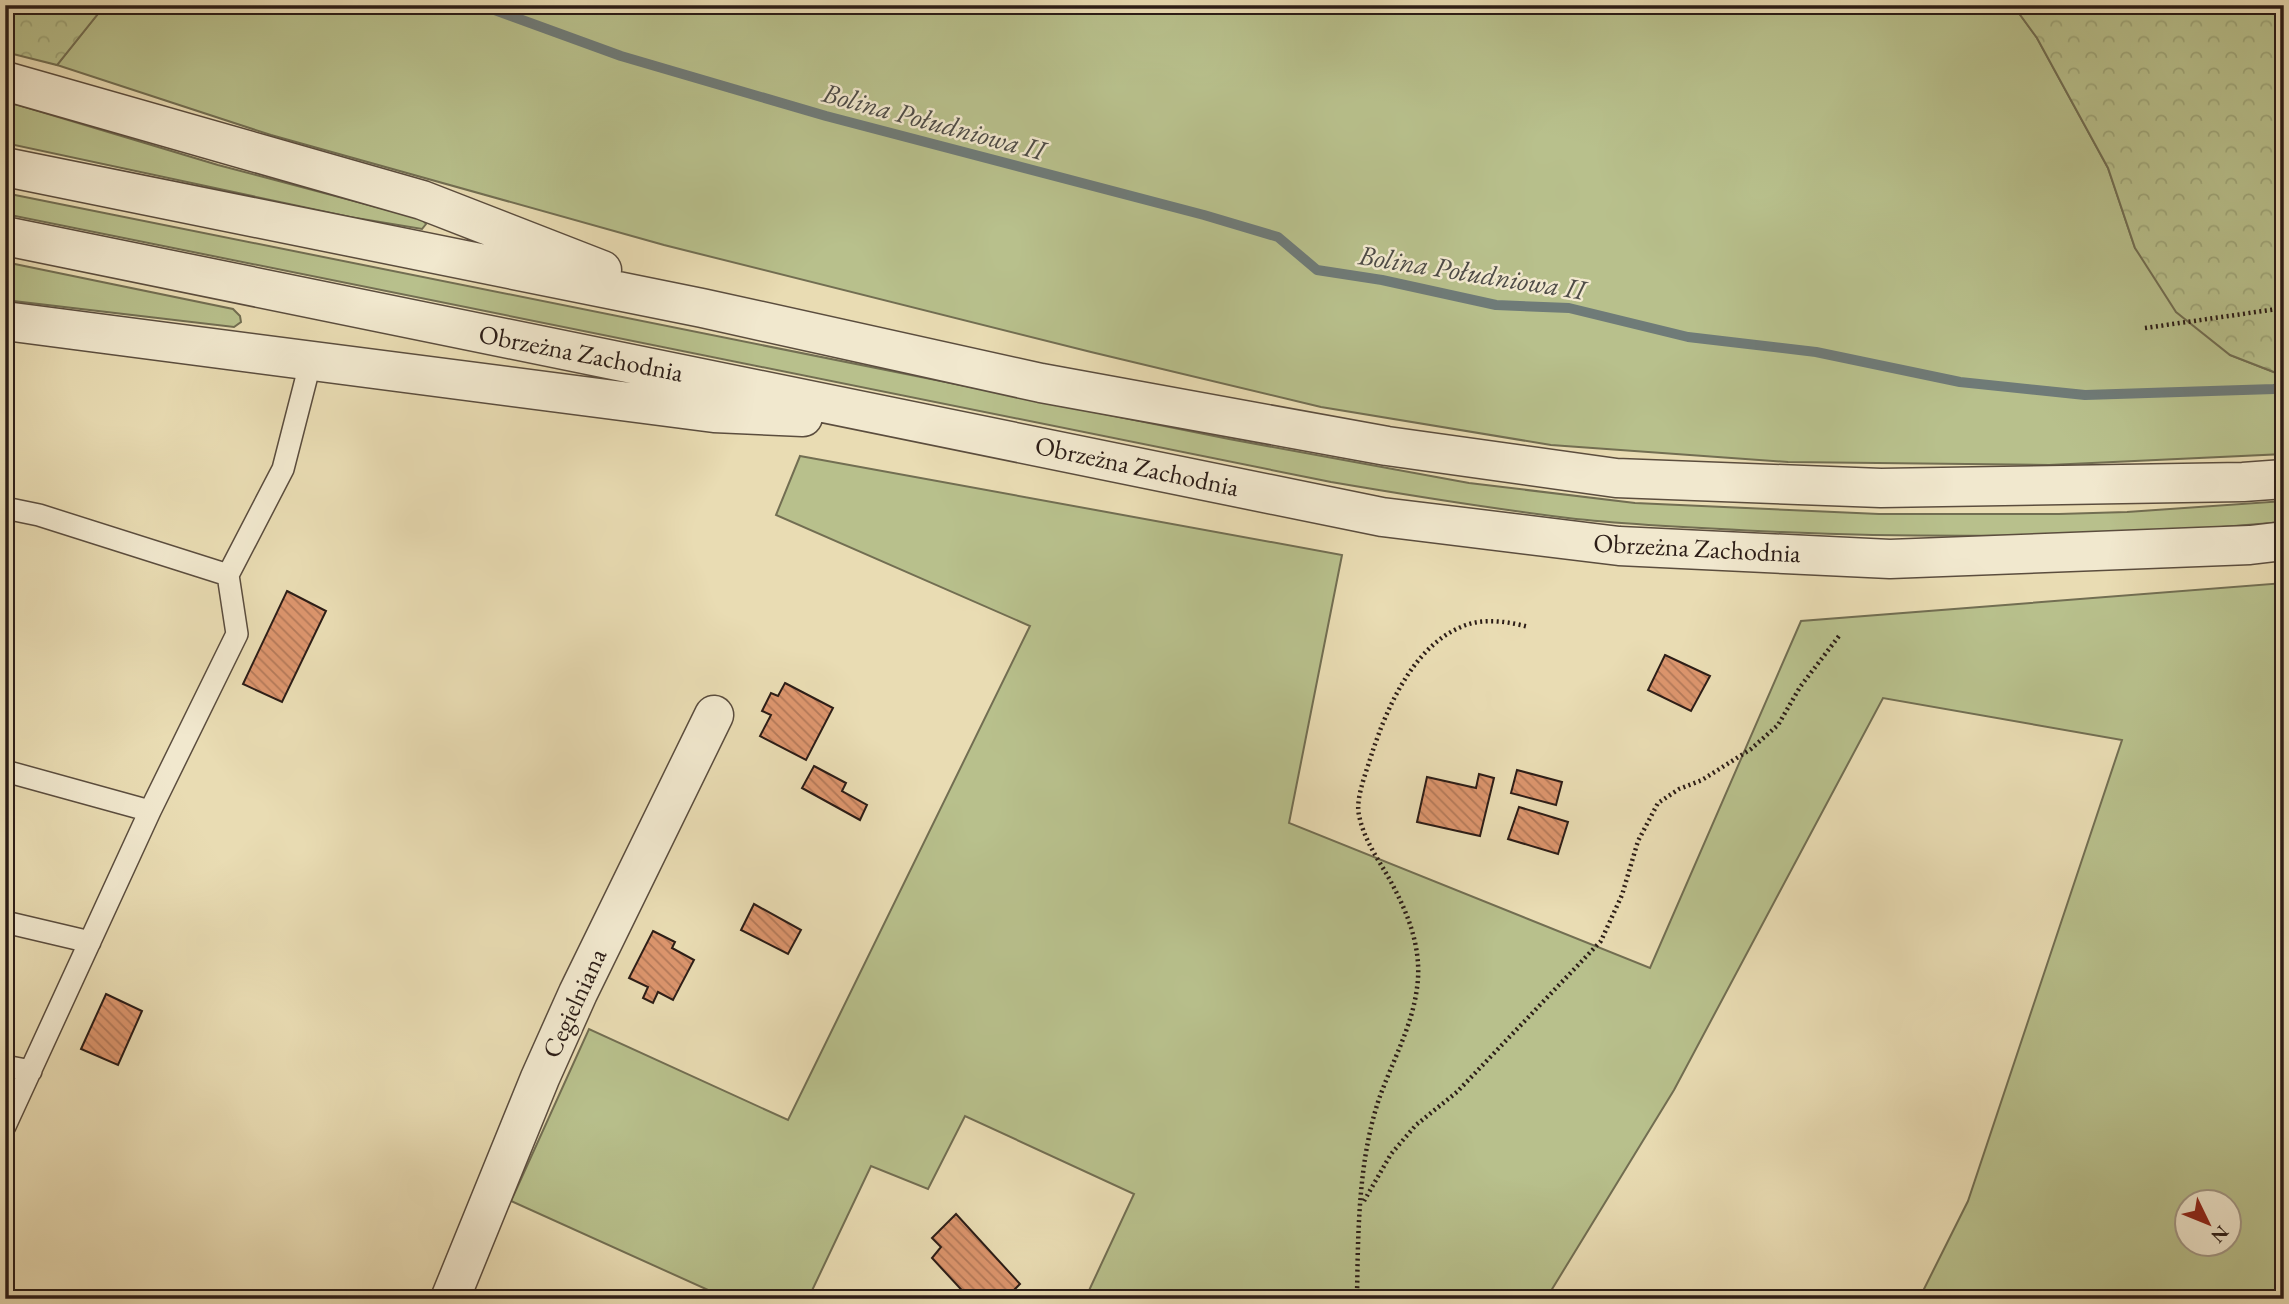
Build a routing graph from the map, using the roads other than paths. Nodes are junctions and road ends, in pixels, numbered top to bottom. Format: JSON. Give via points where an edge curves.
{"nodes":[{"id":1,"x":5,"y":81,"type":"edge"},
{"id":2,"x":5,"y":167,"type":"edge"},
{"id":3,"x":5,"y":236,"type":"edge"},
{"id":4,"x":702,"y":308,"type":"junction"},
{"id":5,"x":5,"y":321,"type":"edge"},
{"id":6,"x":311,"y":360,"type":"junction"},
{"id":7,"x":920,"y":422,"type":"junction"},
{"id":8,"x":2284,"y":479,"type":"edge"},
{"id":9,"x":5,"y":508,"type":"edge"},
{"id":10,"x":2284,"y":541,"type":"edge"},
{"id":11,"x":229,"y":575,"type":"junction"},
{"id":12,"x":714,"y":715,"type":"dead end"},
{"id":13,"x":5,"y":771,"type":"edge"},
{"id":14,"x":150,"y":811,"type":"junction"},
{"id":15,"x":5,"y":922,"type":"edge"},
{"id":16,"x":90,"y":942,"type":"junction"},
{"id":17,"x":5,"y":1066,"type":"edge"},
{"id":18,"x":31,"y":1071,"type":"junction"},
{"id":19,"x":5,"y":1126,"type":"edge"},
{"id":20,"x":450,"y":1299,"type":"edge"}],
"edges":[{"from":1,"to":4,"type":"street","via":[[422,200]]},
{"from":2,"to":4,"type":"street"},
{"from":3,"to":7,"type":"street","name":"Obrzeżna Zachodnia"},
{"from":4,"to":8,"type":"street","via":[[1041,383],[1387,446],[1616,478],[1881,488]]},
{"from":5,"to":6,"type":"street"},
{"from":6,"to":7,"type":"street","via":[[714,413]]},
{"from":6,"to":11,"type":"lane","via":[[283,469]]},
{"from":7,"to":10,"type":"street","name":"Obrzeżna Zachodnia","via":[[1382,517],[1619,546],[1890,559]]},
{"from":9,"to":11,"type":"lane"},
{"from":11,"to":14,"type":"lane","via":[[237,634]]},
{"from":12,"to":20,"type":"street","name":"Cegielniana","via":[[567,1017]]},
{"from":13,"to":14,"type":"lane"},
{"from":14,"to":16,"type":"lane"},
{"from":15,"to":16,"type":"lane"},
{"from":16,"to":18,"type":"lane"},
{"from":17,"to":18,"type":"lane"},
{"from":18,"to":19,"type":"lane"}]}
